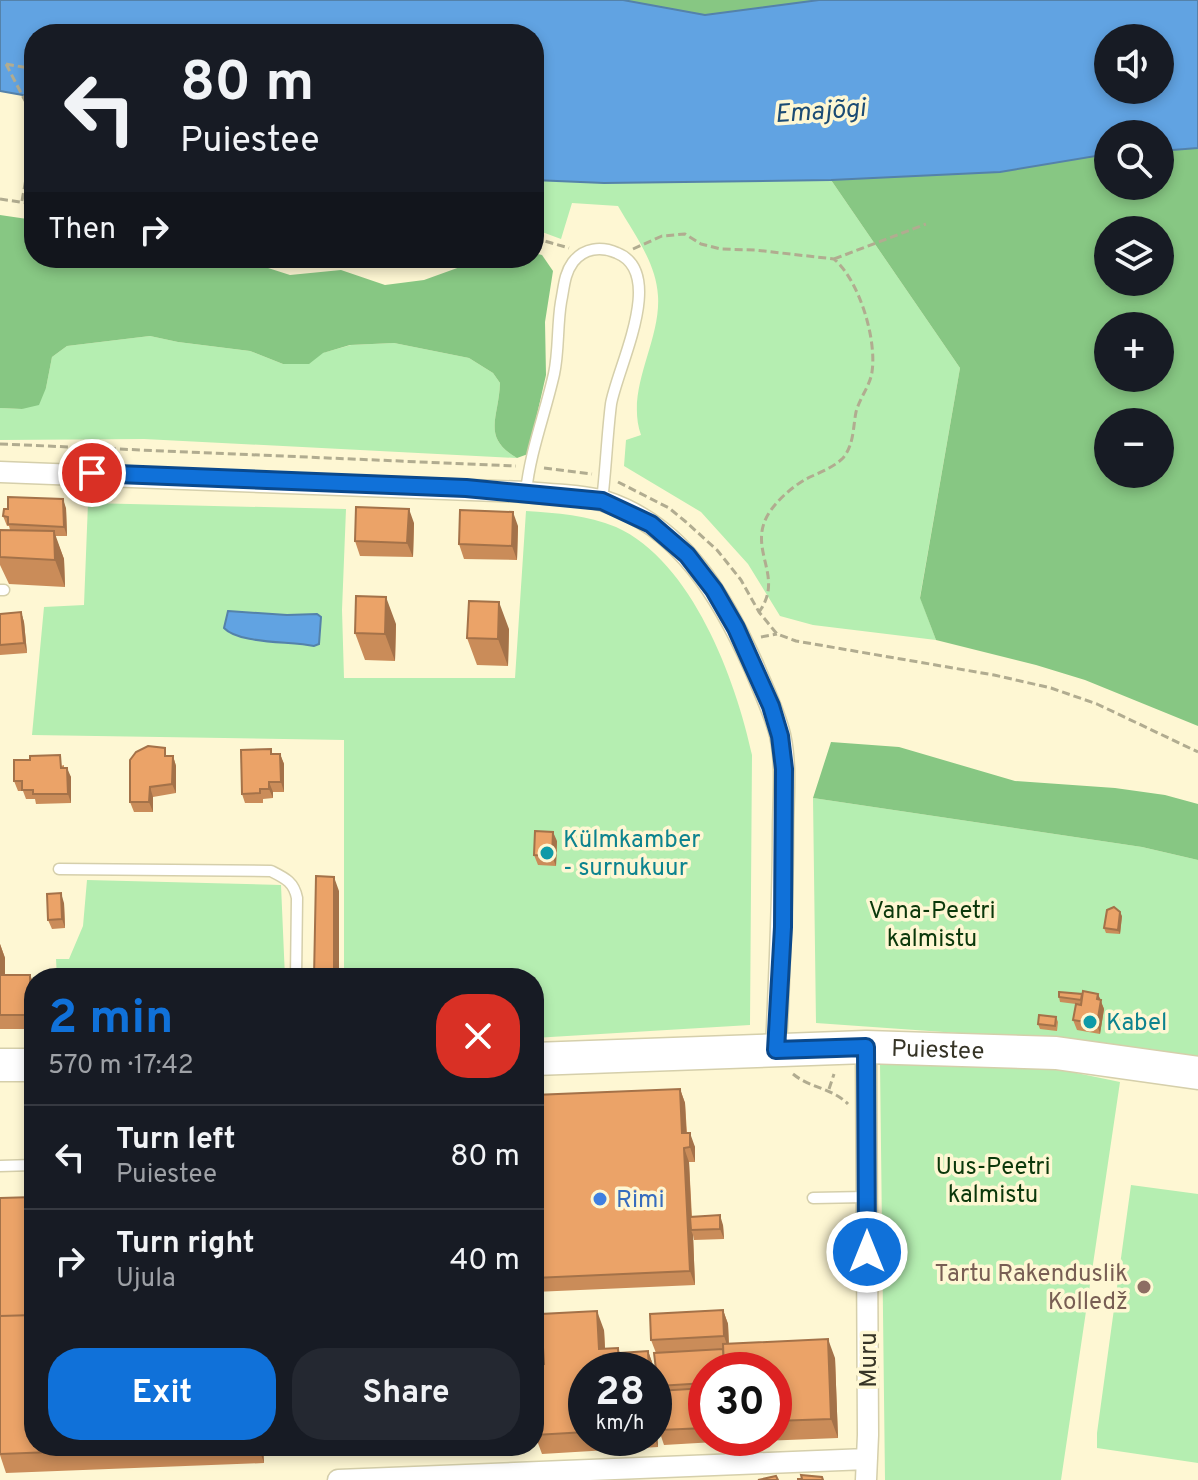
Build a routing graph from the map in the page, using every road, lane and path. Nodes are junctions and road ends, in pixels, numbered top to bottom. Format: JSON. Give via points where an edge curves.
{"nodes":[{"id":1,"x":24,"y":67,"type":"edge"},
{"id":2,"x":24,"y":99,"type":"edge"},
{"id":3,"x":24,"y":190,"type":"edge"},
{"id":4,"x":0,"y":199,"type":"edge"},
{"id":5,"x":22,"y":201,"type":"joint"},
{"id":6,"x":926,"y":224,"type":"dead end"},
{"id":7,"x":544,"y":241,"type":"edge"},
{"id":8,"x":584,"y":252,"type":"junction"},
{"id":9,"x":621,"y":254,"type":"junction"},
{"id":10,"x":834,"y":259,"type":"junction"},
{"id":11,"x":0,"y":444,"type":"edge"},
{"id":12,"x":528,"y":467,"type":"junction"},
{"id":13,"x":0,"y":472,"type":"edge"},
{"id":14,"x":605,"y":477,"type":"junction"},
{"id":15,"x":526,"y":492,"type":"junction"},
{"id":16,"x":602,"y":501,"type":"junction"},
{"id":17,"x":759,"y":612,"type":"junction"},
{"id":18,"x":1198,"y":752,"type":"edge"},
{"id":19,"x":59,"y":869,"type":"dead end"},
{"id":20,"x":296,"y":968,"type":"edge"},
{"id":21,"x":866,"y":1047,"type":"junction"},
{"id":22,"x":544,"y":1059,"type":"edge"},
{"id":23,"x":784,"y":1061,"type":"junction"},
{"id":24,"x":0,"y":1065,"type":"edge"},
{"id":25,"x":24,"y":1065,"type":"edge"},
{"id":26,"x":1198,"y":1073,"type":"edge"},
{"id":27,"x":866,"y":1122,"type":"junction"},
{"id":28,"x":24,"y":1165,"type":"edge"},
{"id":29,"x":0,"y":1166,"type":"edge"},
{"id":30,"x":866,"y":1197,"type":"junction"},
{"id":31,"x":813,"y":1198,"type":"dead end"},
{"id":32,"x":867,"y":1459,"type":"junction"},
{"id":33,"x":338,"y":1480,"type":"edge"},
{"id":34,"x":866,"y":1480,"type":"edge"}],
"edges":[{"from":1,"to":2,"type":"path","via":[[6,64]]},
{"from":3,"to":5,"type":"path"},
{"from":4,"to":5,"type":"path"},
{"from":6,"to":10,"type":"path"},
{"from":7,"to":8,"type":"path"},
{"from":8,"to":9,"type":"lane"},
{"from":8,"to":12,"type":"lane","via":[[566,275],[554,371]]},
{"from":9,"to":10,"type":"path","via":[[662,236],[685,234],[721,249]]},
{"from":9,"to":14,"type":"lane","via":[[636,273],[639,307],[612,403]]},
{"from":10,"to":17,"type":"path","via":[[851,281],[864,313],[872,373],[860,399],[852,442],[841,460],[783,496],[764,524],[770,589]]},
{"from":11,"to":12,"type":"path"},
{"from":12,"to":14,"type":"path"},
{"from":12,"to":15,"type":"lane"},
{"from":13,"to":15,"type":"street"},
{"from":14,"to":16,"type":"lane"},
{"from":14,"to":17,"type":"path","via":[[686,522],[717,550]]},
{"from":15,"to":16,"type":"street"},
{"from":16,"to":23,"type":"street","via":[[651,524],[687,555],[736,628],[771,706],[784,769]]},
{"from":17,"to":18,"type":"path","via":[[777,634],[796,641],[1051,688]]},
{"from":19,"to":20,"type":"lane","via":[[271,871],[295,886]]},
{"from":21,"to":23,"type":"highway","name":"Puiestee"},
{"from":21,"to":26,"type":"highway","name":"Puiestee","via":[[1056,1053]]},
{"from":21,"to":27,"type":"street","name":"Muru"},
{"from":22,"to":23,"type":"highway","name":"Puiestee"},
{"from":23,"to":27,"type":"path","via":[[800,1079],[840,1096]]},
{"from":24,"to":25,"type":"highway"},
{"from":27,"to":30,"type":"street","name":"Muru"},
{"from":28,"to":29,"type":"lane"},
{"from":30,"to":31,"type":"lane"},
{"from":30,"to":32,"type":"street","name":"Muru"},
{"from":32,"to":33,"type":"street"},
{"from":32,"to":34,"type":"street","name":"Muru"}]}
